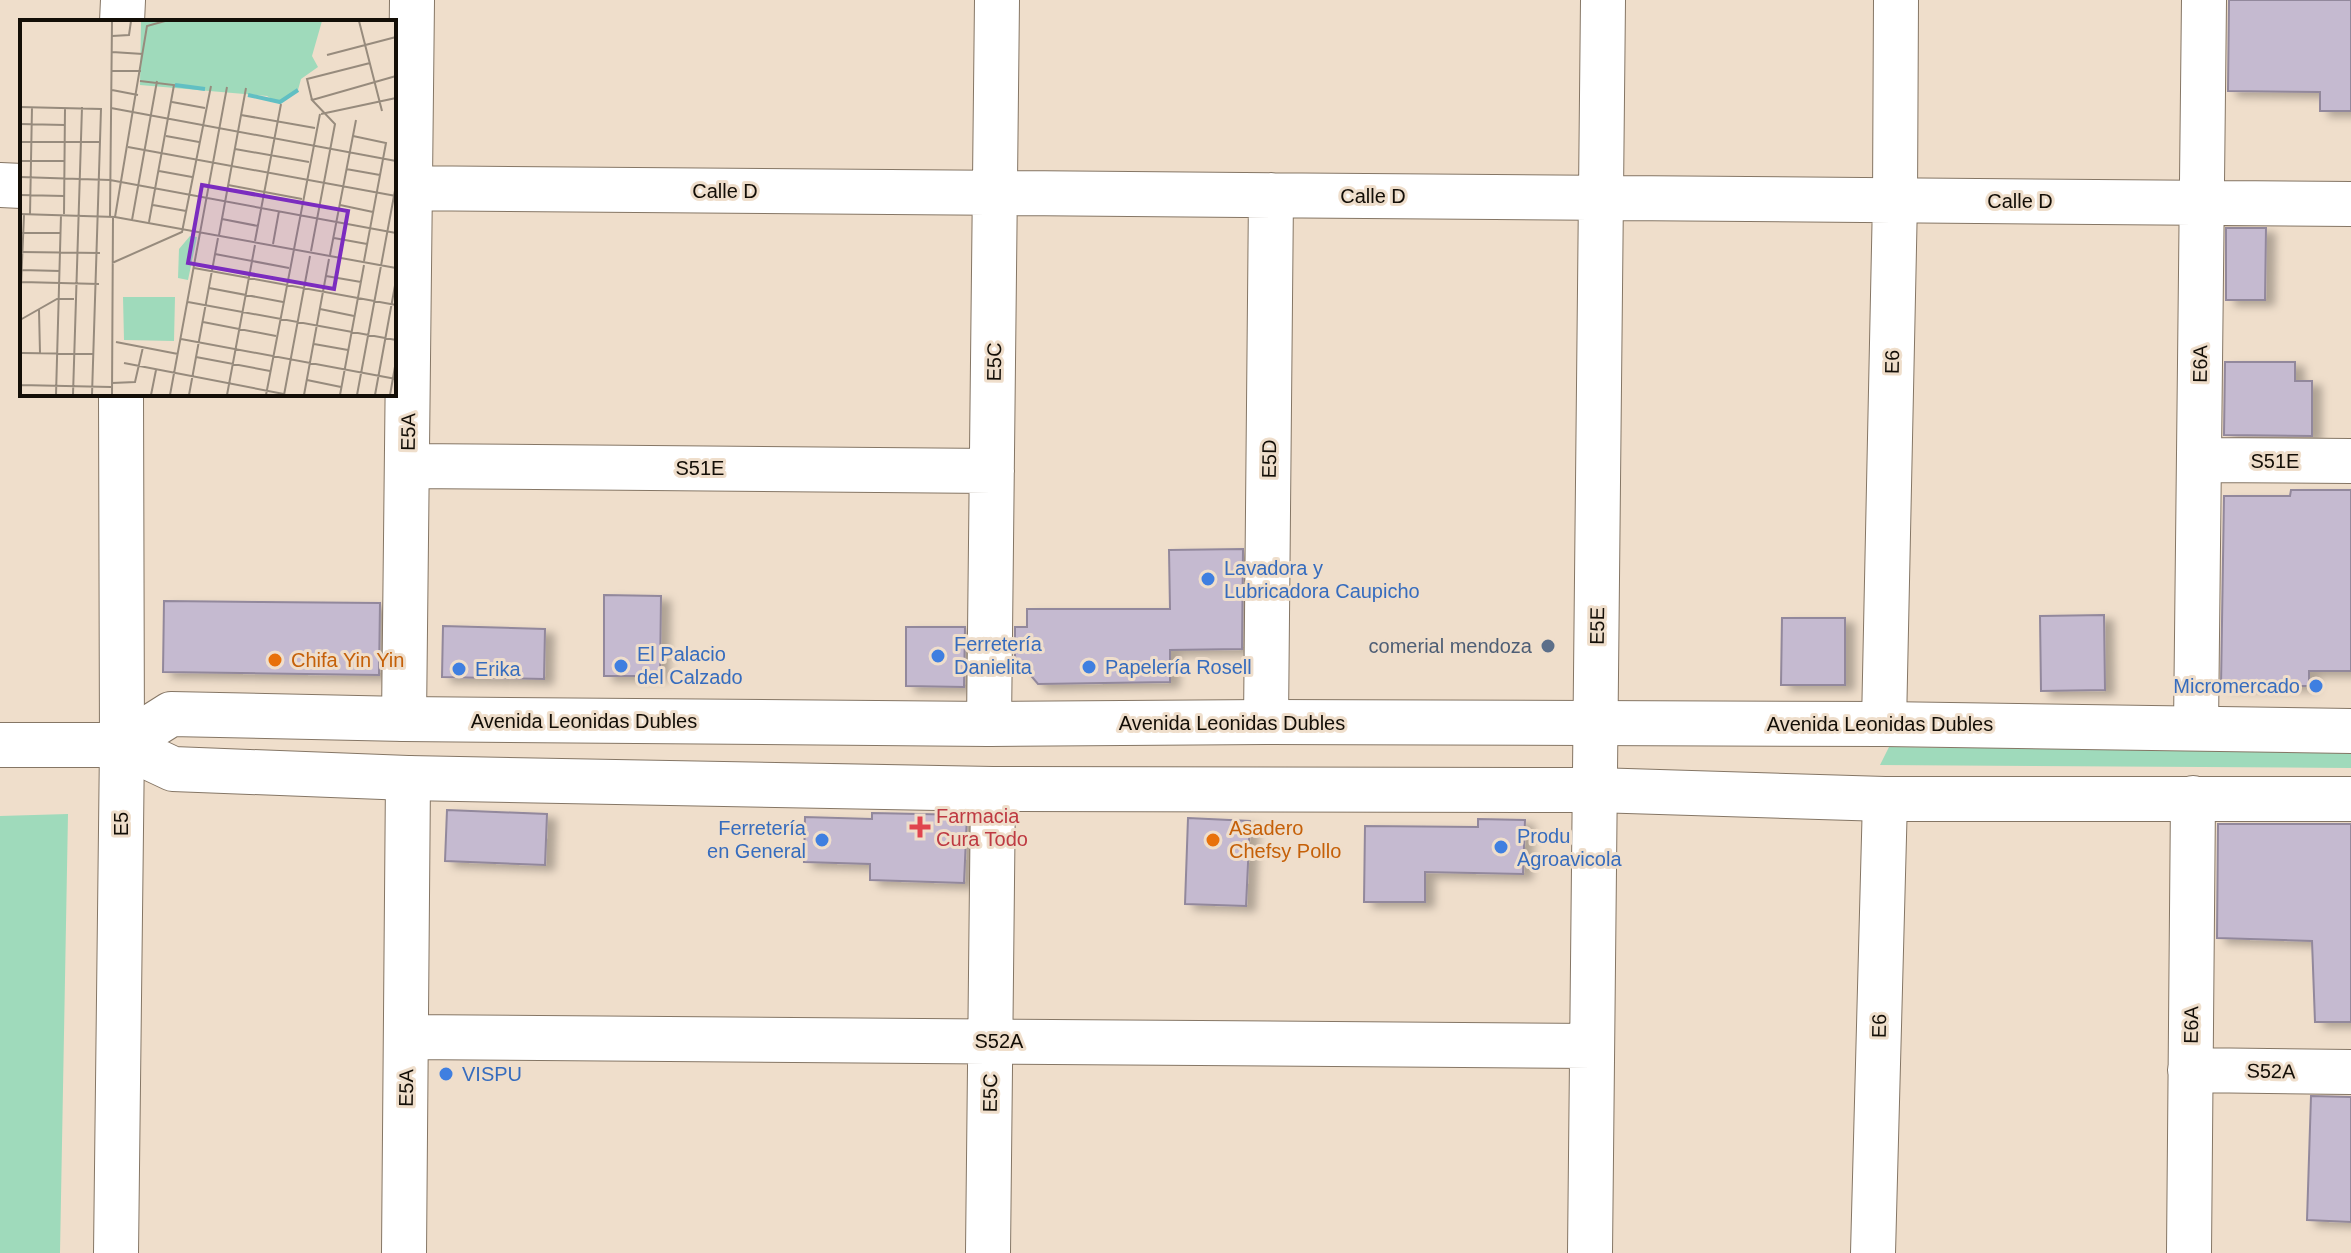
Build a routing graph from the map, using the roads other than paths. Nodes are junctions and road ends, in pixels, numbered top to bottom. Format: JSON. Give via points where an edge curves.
{"nodes":[{"id":1,"x":123,"y":0,"type":"edge"},
{"id":2,"x":412,"y":0,"type":"edge"},
{"id":3,"x":997,"y":0,"type":"edge"},
{"id":4,"x":1603,"y":0,"type":"edge"},
{"id":5,"x":1896,"y":0,"type":"edge"},
{"id":6,"x":2204,"y":0,"type":"edge"},
{"id":7,"x":122,"y":20,"type":"edge"},
{"id":8,"x":0,"y":185,"type":"edge"},
{"id":9,"x":20,"y":186,"type":"edge"},
{"id":10,"x":402,"y":188,"type":"edge"},
{"id":11,"x":995,"y":193,"type":"junction"},
{"id":12,"x":1271,"y":195,"type":"junction"},
{"id":13,"x":1602,"y":198,"type":"junction"},
{"id":14,"x":1895,"y":200,"type":"junction"},
{"id":15,"x":2202,"y":203,"type":"junction"},
{"id":16,"x":2351,"y":204,"type":"edge"},
{"id":17,"x":121,"y":396,"type":"edge"},
{"id":18,"x":2199,"y":460,"type":"junction"},
{"id":19,"x":2351,"y":461,"type":"edge"},
{"id":20,"x":408,"y":466,"type":"junction"},
{"id":21,"x":992,"y":471,"type":"junction"},
{"id":22,"x":404,"y":719,"type":"junction"},
{"id":23,"x":1266,"y":722,"type":"junction"},
{"id":24,"x":1595,"y":723,"type":"junction"},
{"id":25,"x":989,"y":724,"type":"junction"},
{"id":26,"x":1884,"y":724,"type":"junction"},
{"id":27,"x":2196,"y":727,"type":"junction"},
{"id":28,"x":2351,"y":731,"type":"edge"},
{"id":29,"x":0,"y":745,"type":"edge"},
{"id":30,"x":122,"y":745,"type":"junction"},
{"id":31,"x":408,"y":778,"type":"junction"},
{"id":32,"x":993,"y":789,"type":"junction"},
{"id":33,"x":1595,"y":790,"type":"junction"},
{"id":34,"x":2193,"y":798,"type":"junction"},
{"id":35,"x":1885,"y":799,"type":"junction"},
{"id":36,"x":2351,"y":799,"type":"edge"},
{"id":37,"x":406,"y":1037,"type":"junction"},
{"id":38,"x":990,"y":1041,"type":"junction"},
{"id":39,"x":1592,"y":1046,"type":"junction"},
{"id":40,"x":2190,"y":1070,"type":"junction"},
{"id":41,"x":2351,"y":1072,"type":"edge"},
{"id":42,"x":116,"y":1253,"type":"edge"},
{"id":43,"x":404,"y":1253,"type":"edge"},
{"id":44,"x":988,"y":1253,"type":"edge"},
{"id":45,"x":1590,"y":1253,"type":"edge"},
{"id":46,"x":1873,"y":1253,"type":"edge"},
{"id":47,"x":2189,"y":1253,"type":"edge"}],
"edges":[{"from":1,"to":7,"type":"street"},
{"from":2,"to":10,"type":"street","name":"E5A"},
{"from":3,"to":11,"type":"street","name":"E5C"},
{"from":4,"to":13,"type":"street","name":"E5E"},
{"from":5,"to":14,"type":"street","name":"E6"},
{"from":6,"to":15,"type":"street","name":"E6A"},
{"from":8,"to":9,"type":"street"},
{"from":10,"to":11,"type":"street","name":"Calle D"},
{"from":10,"to":20,"type":"street","name":"E5A"},
{"from":11,"to":12,"type":"street","name":"Calle D"},
{"from":11,"to":21,"type":"street","name":"E5C"},
{"from":12,"to":13,"type":"street","name":"Calle D"},
{"from":12,"to":23,"type":"street","name":"E5D"},
{"from":13,"to":14,"type":"street","name":"Calle D"},
{"from":13,"to":24,"type":"street","name":"E5E"},
{"from":14,"to":15,"type":"street","name":"Calle D"},
{"from":14,"to":26,"type":"street","name":"E6"},
{"from":15,"to":16,"type":"street","name":"Calle D"},
{"from":15,"to":18,"type":"street","name":"E6A"},
{"from":17,"to":30,"type":"street","name":"E5"},
{"from":18,"to":19,"type":"street","name":"S51E"},
{"from":18,"to":27,"type":"street","name":"E6A"},
{"from":20,"to":21,"type":"street","name":"S51E"},
{"from":20,"to":22,"type":"street","name":"E5A"},
{"from":21,"to":25,"type":"street","name":"E5C"},
{"from":22,"to":25,"type":"street","name":"Avenida Leonidas Dubles"},
{"from":22,"to":30,"type":"street","name":"Avenida Leonidas Dubles","via":[[171,714]]},
{"from":23,"to":24,"type":"street","name":"Avenida Leonidas Dubles"},
{"from":23,"to":25,"type":"street","name":"Avenida Leonidas Dubles"},
{"from":24,"to":26,"type":"street","name":"Avenida Leonidas Dubles"},
{"from":24,"to":33,"type":"street","name":"E5E"},
{"from":26,"to":27,"type":"street","name":"Avenida Leonidas Dubles"},
{"from":27,"to":28,"type":"street","name":"Avenida Leonidas Dubles"},
{"from":29,"to":30,"type":"street"},
{"from":30,"to":31,"type":"street","via":[[173,769]]},
{"from":30,"to":42,"type":"street","name":"E5"},
{"from":31,"to":32,"type":"street"},
{"from":31,"to":37,"type":"street","name":"E5A"},
{"from":32,"to":33,"type":"street"},
{"from":32,"to":38,"type":"street","name":"E5C"},
{"from":33,"to":35,"type":"street"},
{"from":33,"to":39,"type":"street","name":"E5E"},
{"from":34,"to":35,"type":"street"},
{"from":34,"to":36,"type":"street"},
{"from":34,"to":40,"type":"street","name":"E6A"},
{"from":35,"to":46,"type":"street","name":"E6"},
{"from":37,"to":38,"type":"street","name":"S52A"},
{"from":37,"to":43,"type":"street","name":"E5A"},
{"from":38,"to":39,"type":"street","name":"S52A"},
{"from":38,"to":44,"type":"street","name":"E5C"},
{"from":39,"to":45,"type":"street","name":"E5E"},
{"from":40,"to":41,"type":"street","name":"S52A"},
{"from":40,"to":47,"type":"street","name":"E6A"}]}
